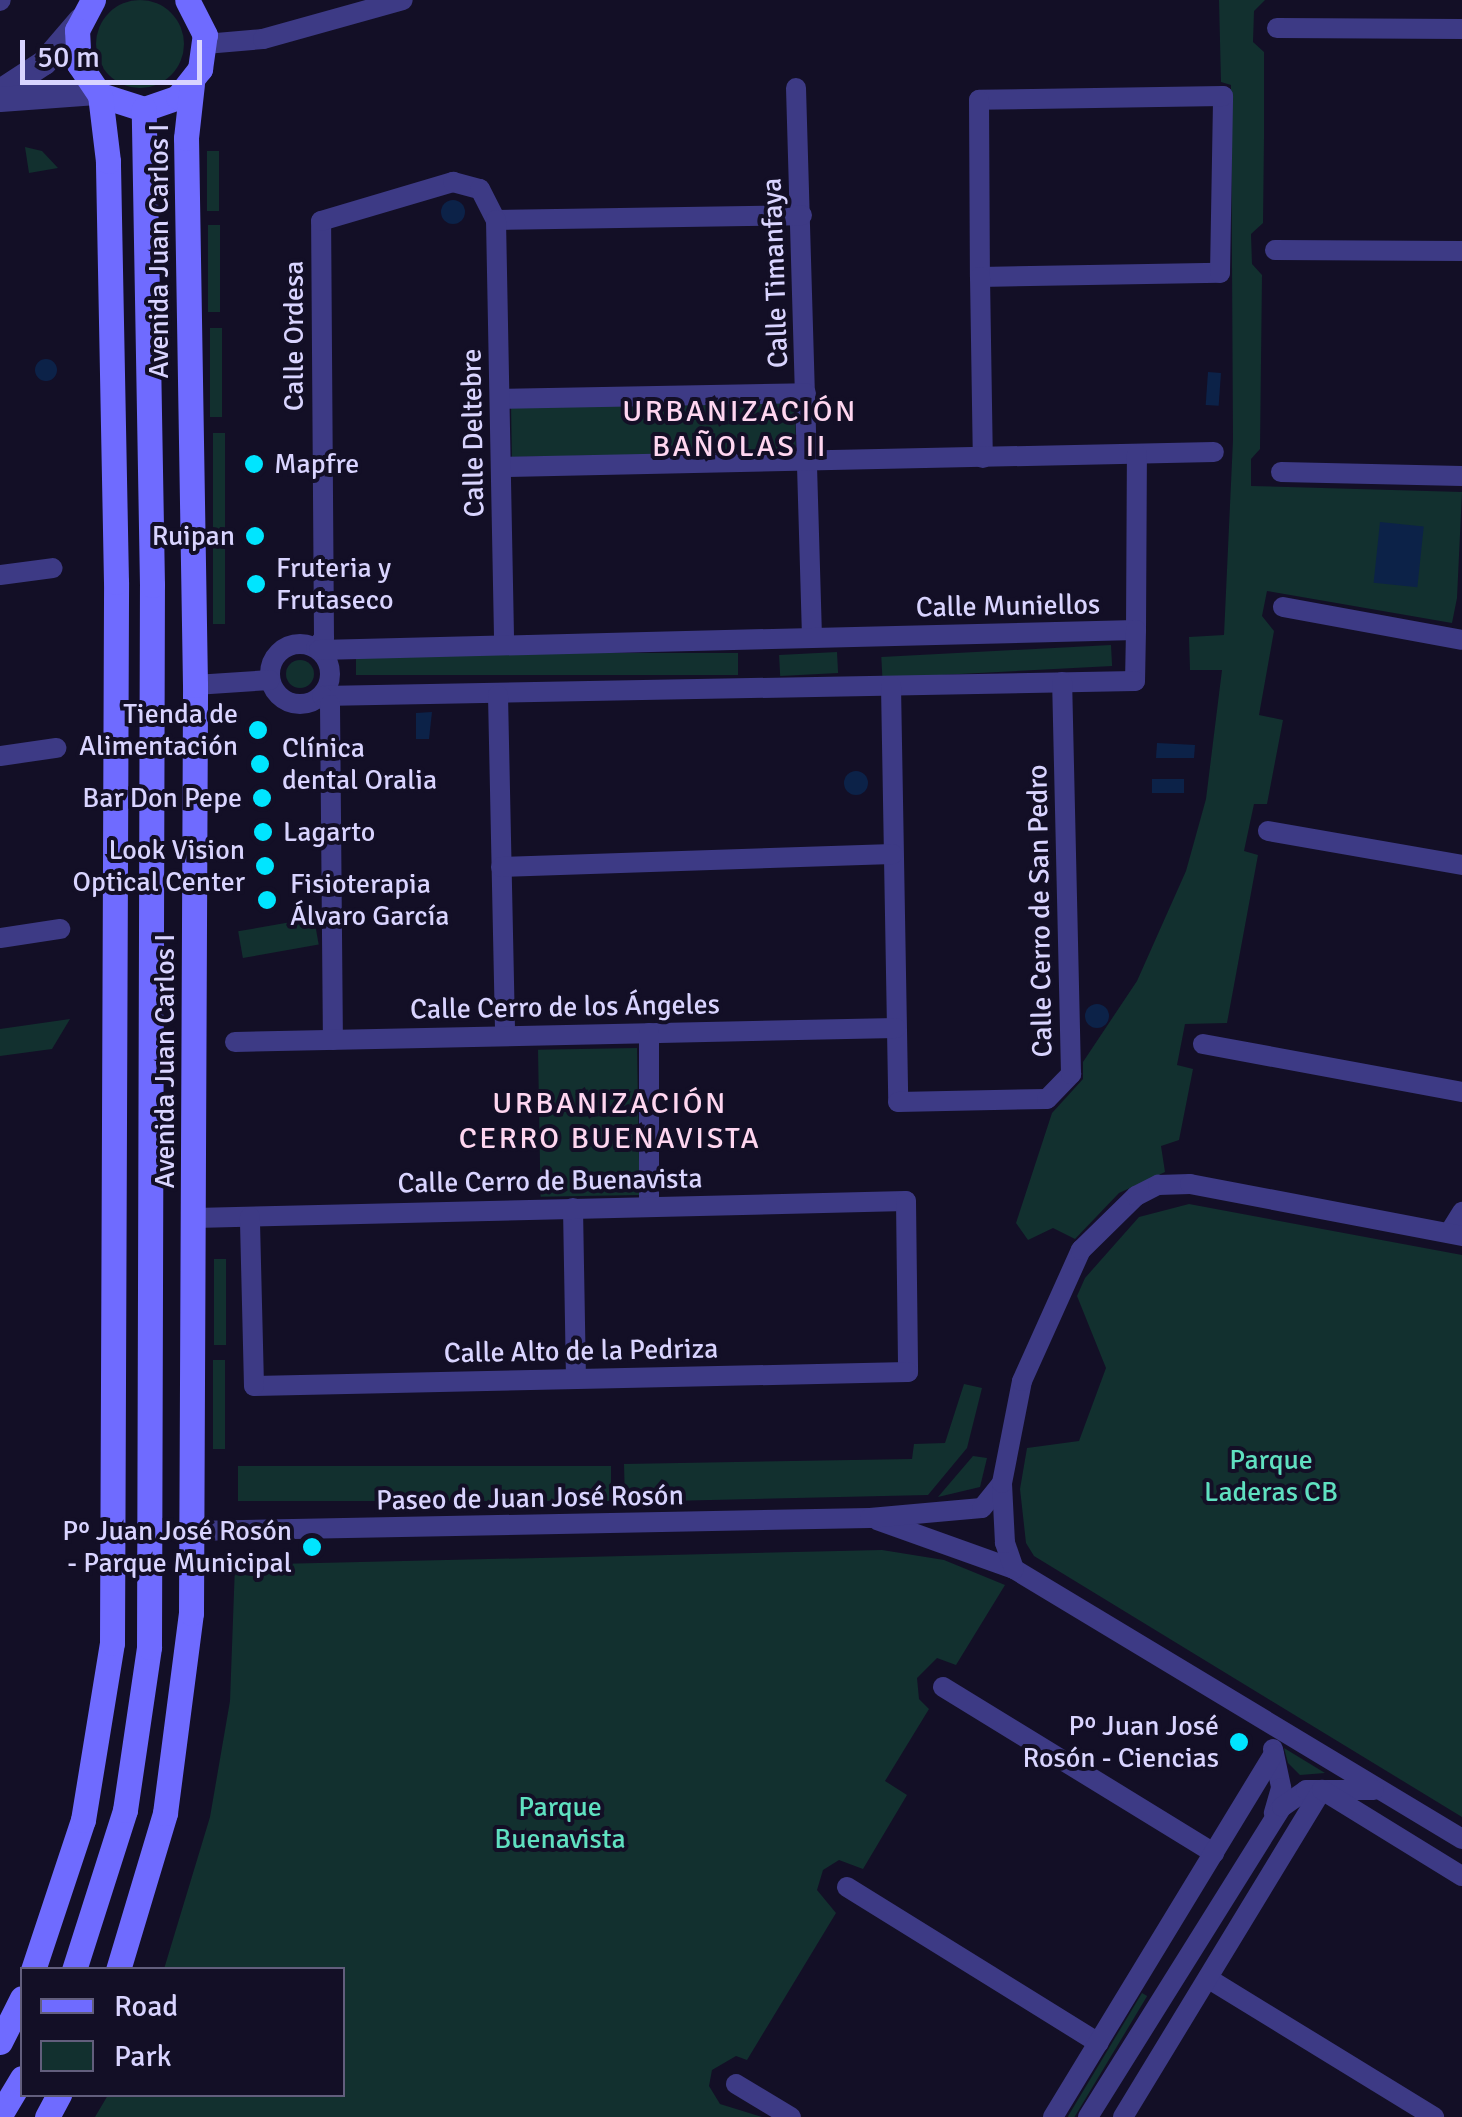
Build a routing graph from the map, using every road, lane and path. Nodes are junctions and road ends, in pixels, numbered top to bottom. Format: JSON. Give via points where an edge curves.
{"nodes":[{"id":1,"x":188,"y":0,"type":"edge"},
{"id":2,"x":402,"y":0,"type":"edge"},
{"id":3,"x":87,"y":10,"type":"edge"},
{"id":4,"x":1277,"y":28,"type":"dead end"},
{"id":5,"x":1462,"y":28,"type":"edge"},
{"id":6,"x":205,"y":44,"type":"junction"},
{"id":7,"x":192,"y":84,"type":"junction"},
{"id":8,"x":796,"y":88,"type":"dead end"},
{"id":9,"x":0,"y":90,"type":"edge"},
{"id":10,"x":98,"y":93,"type":"junction"},
{"id":11,"x":0,"y":98,"type":"edge"},
{"id":12,"x":144,"y":109,"type":"junction"},
{"id":13,"x":802,"y":215,"type":"junction"},
{"id":14,"x":496,"y":220,"type":"junction"},
{"id":15,"x":1274,"y":250,"type":"dead end"},
{"id":16,"x":1462,"y":251,"type":"edge"},
{"id":17,"x":980,"y":277,"type":"junction"},
{"id":18,"x":806,"y":393,"type":"junction"},
{"id":19,"x":500,"y":399,"type":"junction"},
{"id":20,"x":1214,"y":452,"type":"dead end"},
{"id":21,"x":1137,"y":454,"type":"junction"},
{"id":22,"x":982,"y":458,"type":"junction"},
{"id":23,"x":808,"y":461,"type":"junction"},
{"id":24,"x":502,"y":467,"type":"junction"},
{"id":25,"x":1281,"y":472,"type":"dead end"},
{"id":26,"x":1462,"y":476,"type":"edge"},
{"id":27,"x":53,"y":568,"type":"dead end"},
{"id":28,"x":0,"y":574,"type":"edge"},
{"id":29,"x":1283,"y":608,"type":"dead end"},
{"id":30,"x":1136,"y":630,"type":"junction"},
{"id":31,"x":812,"y":638,"type":"junction"},
{"id":32,"x":1462,"y":640,"type":"edge"},
{"id":33,"x":504,"y":645,"type":"junction"},
{"id":34,"x":317,"y":649,"type":"junction"},
{"id":35,"x":270,"y":680,"type":"junction"},
{"id":36,"x":1062,"y":682,"type":"junction"},
{"id":37,"x":196,"y":685,"type":"junction"},
{"id":38,"x":891,"y":686,"type":"junction"},
{"id":39,"x":322,"y":696,"type":"junction"},
{"id":40,"x":498,"y":696,"type":"junction"},
{"id":41,"x":56,"y":748,"type":"dead end"},
{"id":42,"x":0,"y":756,"type":"edge"},
{"id":43,"x":1268,"y":832,"type":"dead end"},
{"id":44,"x":894,"y":854,"type":"junction"},
{"id":45,"x":1462,"y":865,"type":"edge"},
{"id":46,"x":501,"y":867,"type":"junction"},
{"id":47,"x":60,"y":929,"type":"dead end"},
{"id":48,"x":0,"y":938,"type":"edge"},
{"id":49,"x":896,"y":1028,"type":"junction"},
{"id":50,"x":650,"y":1033,"type":"junction"},
{"id":51,"x":505,"y":1036,"type":"junction"},
{"id":52,"x":333,"y":1040,"type":"junction"},
{"id":53,"x":235,"y":1042,"type":"dead end"},
{"id":54,"x":1203,"y":1044,"type":"dead end"},
{"id":55,"x":1462,"y":1092,"type":"edge"},
{"id":56,"x":649,"y":1206,"type":"junction"},
{"id":57,"x":573,"y":1208,"type":"junction"},
{"id":58,"x":250,"y":1217,"type":"junction"},
{"id":59,"x":196,"y":1218,"type":"junction"},
{"id":60,"x":1459,"y":1219,"type":"edge"},
{"id":61,"x":908,"y":1372,"type":"joint"},
{"id":62,"x":576,"y":1379,"type":"junction"},
{"id":63,"x":1002,"y":1483,"type":"junction"},
{"id":64,"x":870,"y":1518,"type":"junction"},
{"id":65,"x":191,"y":1531,"type":"junction"},
{"id":66,"x":1014,"y":1568,"type":"junction"},
{"id":67,"x":943,"y":1687,"type":"dead end"},
{"id":68,"x":1259,"y":1715,"type":"junction"},
{"id":69,"x":1276,"y":1761,"type":"junction"},
{"id":70,"x":1318,"y":1790,"type":"junction"},
{"id":71,"x":1381,"y":1790,"type":"junction"},
{"id":72,"x":1268,"y":1824,"type":"junction"},
{"id":73,"x":1462,"y":1839,"type":"edge"},
{"id":74,"x":1214,"y":1852,"type":"junction"},
{"id":75,"x":1462,"y":1876,"type":"edge"},
{"id":76,"x":847,"y":1887,"type":"dead end"},
{"id":77,"x":1158,"y":1946,"type":"junction"},
{"id":78,"x":34,"y":1967,"type":"edge"},
{"id":79,"x":75,"y":1967,"type":"edge"},
{"id":80,"x":119,"y":1967,"type":"edge"},
{"id":81,"x":1209,"y":1979,"type":"junction"},
{"id":82,"x":1162,"y":1996,"type":"junction"},
{"id":83,"x":20,"y":2002,"type":"edge"},
{"id":84,"x":0,"y":2042,"type":"edge"},
{"id":85,"x":1099,"y":2043,"type":"junction"},
{"id":86,"x":1150,"y":2073,"type":"junction"},
{"id":87,"x":20,"y":2081,"type":"edge"},
{"id":88,"x":736,"y":2084,"type":"dead end"},
{"id":89,"x":1104,"y":2091,"type":"junction"},
{"id":90,"x":0,"y":2115,"type":"edge"},
{"id":91,"x":791,"y":2117,"type":"edge"},
{"id":92,"x":1054,"y":2117,"type":"edge"},
{"id":93,"x":1088,"y":2117,"type":"edge"},
{"id":94,"x":1123,"y":2117,"type":"edge"},
{"id":95,"x":1434,"y":2117,"type":"edge"}],
"edges":[{"from":1,"to":6,"type":"main road"},
{"from":2,"to":6,"type":"street","via":[[262,40]]},
{"from":3,"to":9,"type":"street","via":[[44,62]]},
{"from":3,"to":10,"type":"main road","name":"Avenida Juan Carlos I","via":[[77,56]]},
{"from":4,"to":5,"type":"street"},
{"from":6,"to":7,"type":"main road","name":"Avenida Juan Carlos I"},
{"from":7,"to":12,"type":"main road","via":[[174,100]]},
{"from":7,"to":37,"type":"main road","name":"Avenida Juan Carlos I","via":[[186,169]]},
{"from":8,"to":13,"type":"street","name":"Calle Timanfaya"},
{"from":10,"to":11,"type":"street"},
{"from":10,"to":12,"type":"main road"},
{"from":10,"to":78,"type":"main road","name":"Avenida Juan Carlos I","via":[[108,161],[116,582],[112,1643],[83,1820]]},
{"from":12,"to":79,"type":"main road","name":"Avenida Juan Carlos I","via":[[152,584],[149,1647],[125,1810]]},
{"from":13,"to":14,"type":"street"},
{"from":13,"to":18,"type":"street","name":"Calle Timanfaya"},
{"from":14,"to":19,"type":"street","name":"Calle Deltebre"},
{"from":14,"to":34,"type":"street","name":"Calle Ordesa","via":[[480,189],[453,182],[321,221],[324,638]]},
{"from":15,"to":16,"type":"street"},
{"from":17,"to":17,"type":"street","via":[[1220,273],[1222,96],[979,100]]},
{"from":17,"to":22,"type":"street"},
{"from":18,"to":19,"type":"street"},
{"from":18,"to":23,"type":"street","name":"Calle Timanfaya"},
{"from":19,"to":24,"type":"street","name":"Calle Deltebre"},
{"from":20,"to":21,"type":"street"},
{"from":21,"to":22,"type":"street"},
{"from":21,"to":30,"type":"street"},
{"from":22,"to":23,"type":"street"},
{"from":23,"to":24,"type":"street"},
{"from":23,"to":31,"type":"street","name":"Calle Timanfaya"},
{"from":24,"to":33,"type":"street","name":"Calle Deltebre"},
{"from":25,"to":26,"type":"street"},
{"from":27,"to":28,"type":"street"},
{"from":29,"to":32,"type":"street"},
{"from":30,"to":31,"type":"street","name":"Calle Muniellos"},
{"from":30,"to":36,"type":"street","name":"Calle Muniellos","via":[[1135,680]]},
{"from":31,"to":33,"type":"street","name":"Calle Muniellos"},
{"from":33,"to":34,"type":"street","name":"Calle Muniellos"},
{"from":34,"to":35,"type":"street","via":[[286,648],[274,658]]},
{"from":34,"to":39,"type":"street","via":[[331,674]]},
{"from":35,"to":37,"type":"street"},
{"from":35,"to":39,"type":"street","via":[[292,704]]},
{"from":36,"to":38,"type":"street","name":"Calle Muniellos"},
{"from":36,"to":49,"type":"street","name":"Calle Cerro de San Pedro","via":[[1071,1074],[1047,1099],[898,1102]]},
{"from":37,"to":59,"type":"main road","name":"Avenida Juan Carlos I"},
{"from":38,"to":40,"type":"street","name":"Calle Muniellos"},
{"from":38,"to":44,"type":"street"},
{"from":39,"to":40,"type":"street","name":"Calle Muniellos"},
{"from":39,"to":52,"type":"street","via":[[330,706]]},
{"from":40,"to":46,"type":"street"},
{"from":41,"to":42,"type":"street"},
{"from":43,"to":45,"type":"street"},
{"from":44,"to":46,"type":"street"},
{"from":44,"to":49,"type":"street"},
{"from":46,"to":51,"type":"street"},
{"from":47,"to":48,"type":"street"},
{"from":49,"to":50,"type":"street","name":"Calle Cerro de los Ángeles"},
{"from":50,"to":51,"type":"street","name":"Calle Cerro de los Ángeles"},
{"from":50,"to":56,"type":"street"},
{"from":51,"to":52,"type":"street","name":"Calle Cerro de los Ángeles"},
{"from":52,"to":53,"type":"street","name":"Calle Cerro de los Ángeles"},
{"from":54,"to":55,"type":"street"},
{"from":56,"to":57,"type":"street","name":"Calle Cerro de Buenavista"},
{"from":56,"to":61,"type":"street","name":"Calle Cerro de Buenavista","via":[[906,1200]]},
{"from":57,"to":58,"type":"street","name":"Calle Cerro de Buenavista"},
{"from":57,"to":62,"type":"street"},
{"from":58,"to":59,"type":"street","name":"Calle Cerro de Buenavista"},
{"from":58,"to":62,"type":"street","name":"Calle Alto de la Pedriza","via":[[254,1386]]},
{"from":59,"to":65,"type":"main road","name":"Avenida Juan Carlos I"},
{"from":60,"to":63,"type":"street","via":[[1190,1184],[1136,1196],[1096,1232],[1054,1303],[1022,1381]]},
{"from":61,"to":62,"type":"street","name":"Calle Alto de la Pedriza"},
{"from":63,"to":64,"type":"street","name":"Paseo de Juan José Rosón","via":[[982,1508]]},
{"from":63,"to":66,"type":"street","via":[[1005,1543]]},
{"from":64,"to":65,"type":"street","name":"Paseo de Juan José Rosón"},
{"from":64,"to":66,"type":"street","name":"Paseo de Juan José Rosón"},
{"from":65,"to":80,"type":"main road","name":"Avenida Juan Carlos I","via":[[191,1613],[168,1797]]},
{"from":66,"to":68,"type":"street","name":"Paseo de Juan José Rosón"},
{"from":67,"to":74,"type":"street"},
{"from":68,"to":69,"type":"street"},
{"from":68,"to":71,"type":"street","name":"Paseo de Juan José Rosón"},
{"from":69,"to":70,"type":"street"},
{"from":69,"to":72,"type":"street","via":[[1280,1803]]},
{"from":69,"to":74,"type":"street"},
{"from":70,"to":71,"type":"street"},
{"from":70,"to":72,"type":"street","via":[[1282,1806]]},
{"from":70,"to":75,"type":"street"},
{"from":70,"to":81,"type":"street"},
{"from":71,"to":73,"type":"street","name":"Paseo de Juan José Rosón"},
{"from":72,"to":82,"type":"street"},
{"from":74,"to":77,"type":"street"},
{"from":76,"to":85,"type":"street"},
{"from":77,"to":82,"type":"street"},
{"from":77,"to":85,"type":"street"},
{"from":81,"to":86,"type":"street"},
{"from":81,"to":95,"type":"street"},
{"from":82,"to":89,"type":"street"},
{"from":83,"to":84,"type":"main road"},
{"from":85,"to":92,"type":"street"},
{"from":86,"to":89,"type":"street"},
{"from":86,"to":94,"type":"street"},
{"from":87,"to":90,"type":"main road"},
{"from":88,"to":91,"type":"street"},
{"from":89,"to":93,"type":"street"}]}
